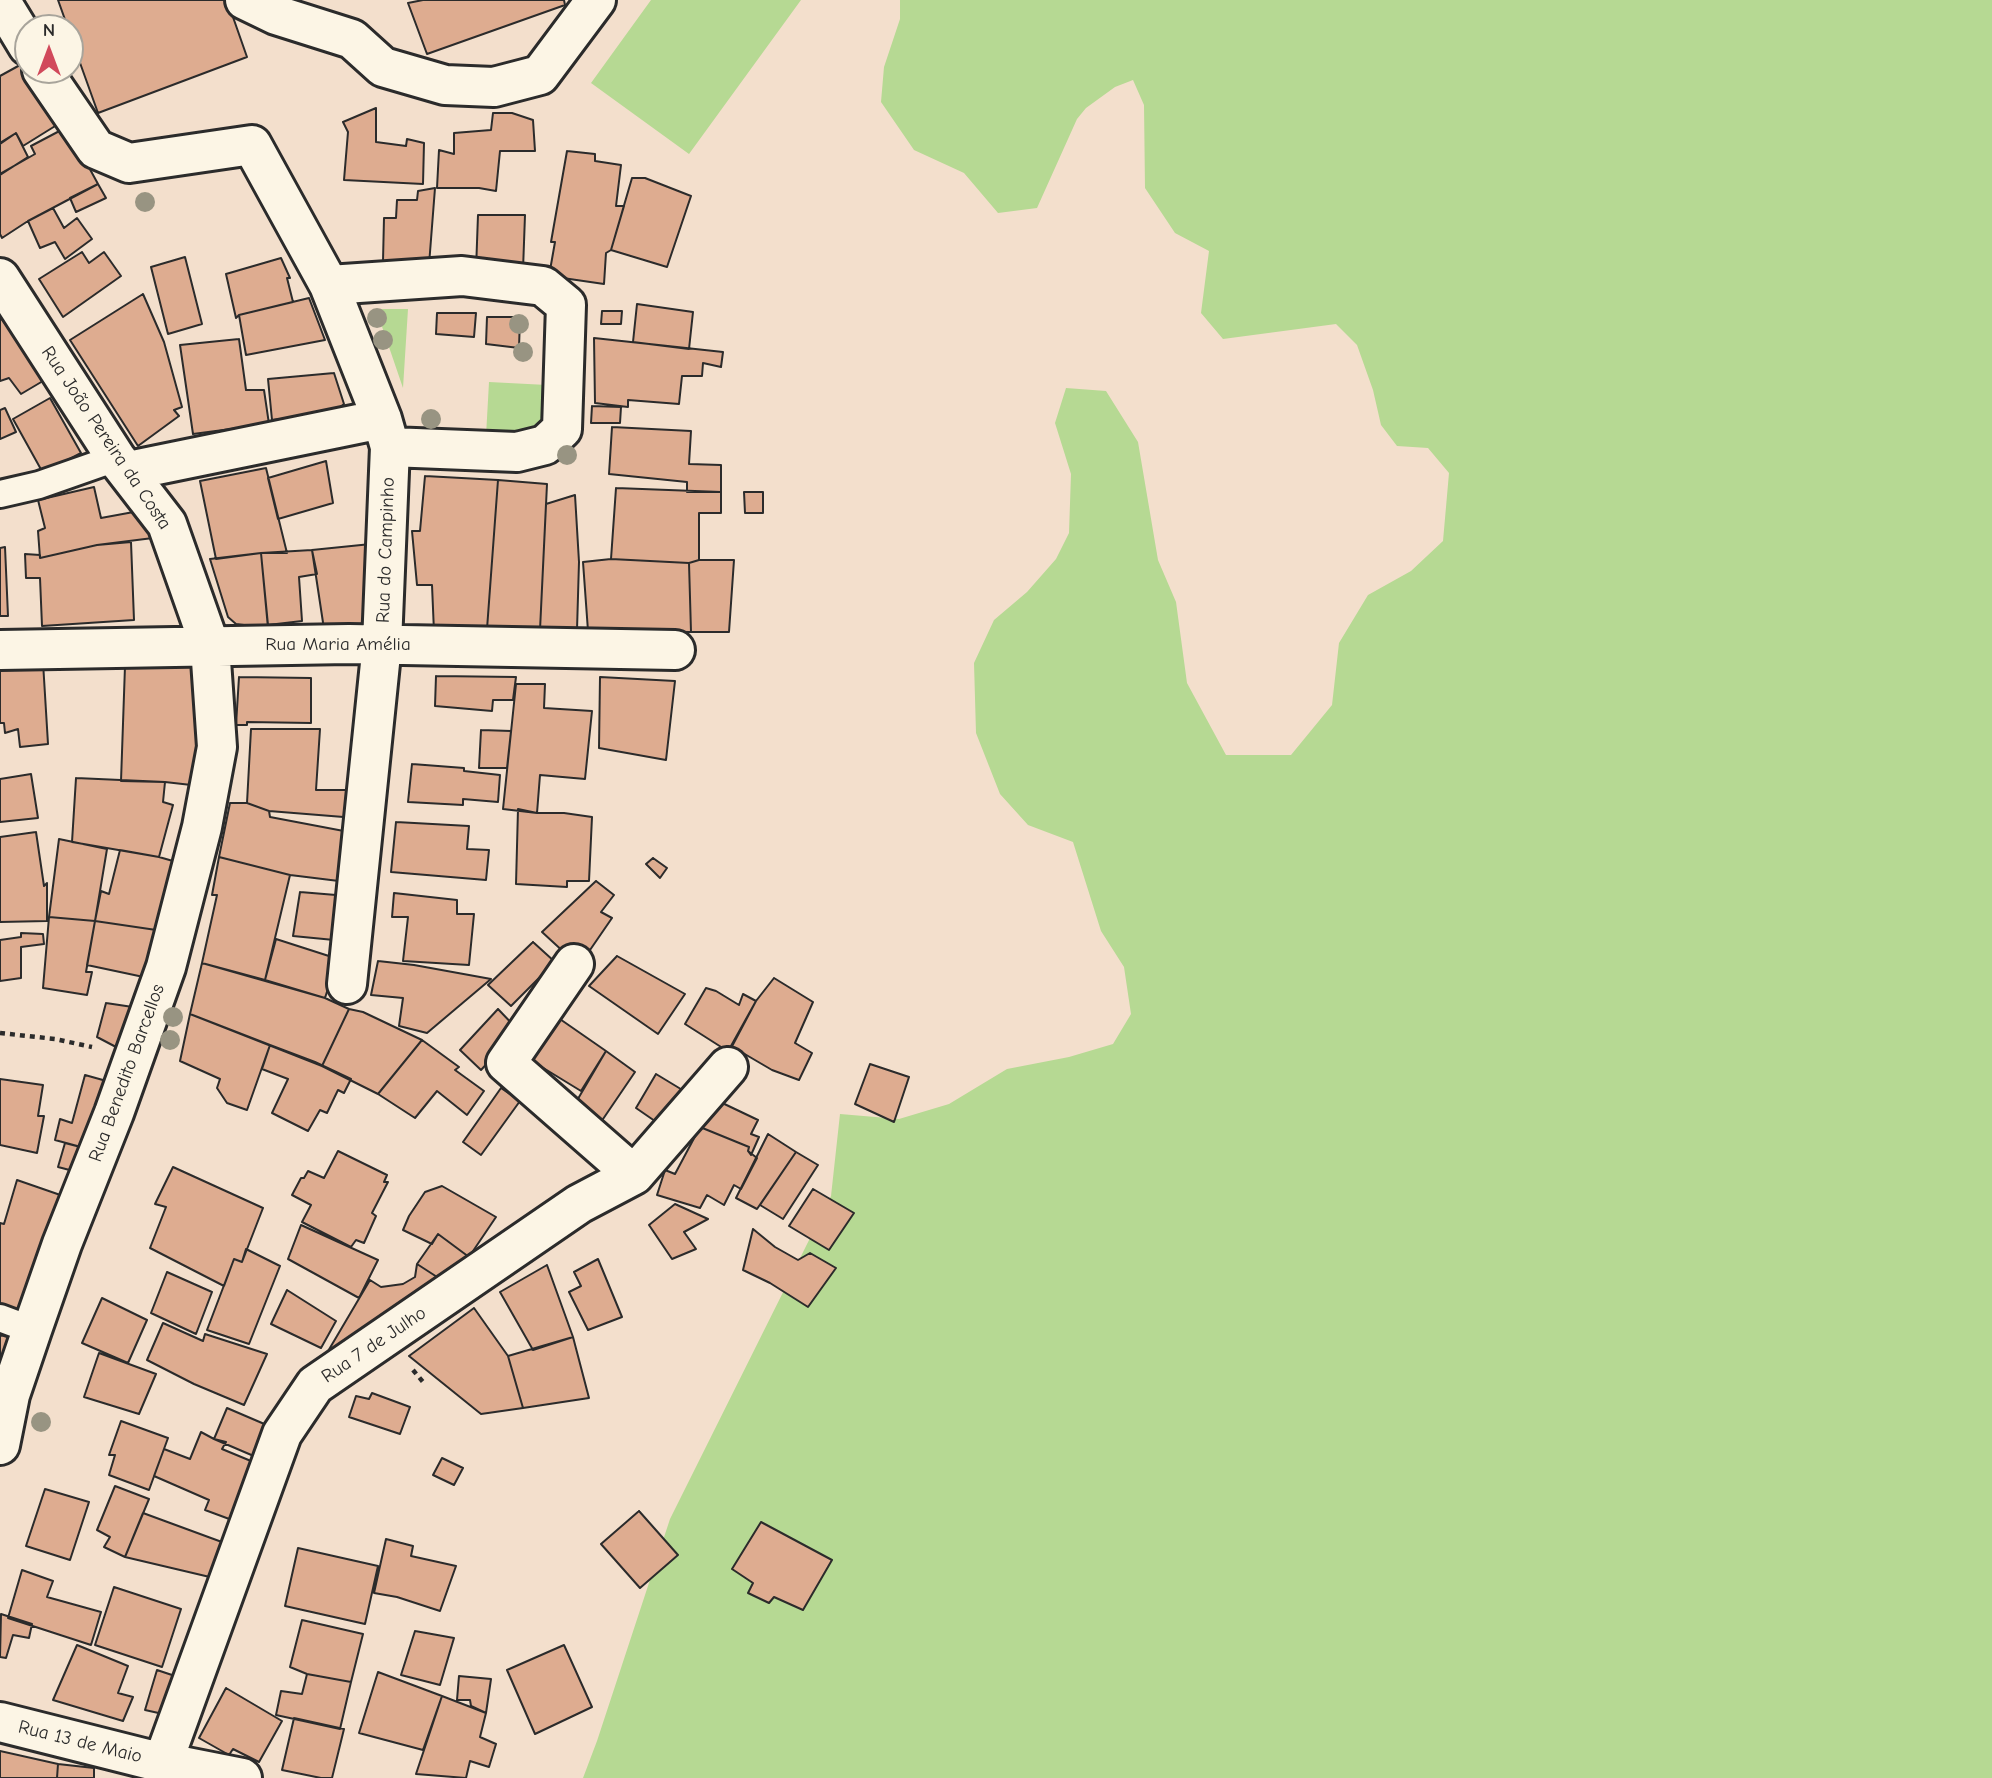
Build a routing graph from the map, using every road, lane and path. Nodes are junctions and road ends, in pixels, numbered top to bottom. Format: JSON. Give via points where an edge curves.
{"nodes":[{"id":1,"x":1,"y":0,"type":"edge"},
{"id":2,"x":245,"y":0,"type":"edge"},
{"id":3,"x":596,"y":0,"type":"edge"},
{"id":4,"x":14,"y":22,"type":"edge"},
{"id":5,"x":52,"y":84,"type":"edge"},
{"id":6,"x":0,"y":278,"type":"edge"},
{"id":7,"x":329,"y":285,"type":"junction"},
{"id":8,"x":386,"y":433,"type":"junction"},
{"id":9,"x":122,"y":464,"type":"junction"},
{"id":10,"x":0,"y":494,"type":"edge"},
{"id":11,"x":382,"y":644,"type":"junction"},
{"id":12,"x":210,"y":646,"type":"junction"},
{"id":13,"x":0,"y":650,"type":"edge"},
{"id":14,"x":675,"y":650,"type":"dead end"},
{"id":15,"x":213,"y":692,"type":"joint"},
{"id":16,"x":574,"y":964,"type":"dead end"},
{"id":17,"x":347,"y":984,"type":"dead end"},
{"id":18,"x":0,"y":1033,"type":"edge"},
{"id":19,"x":135,"y":1057,"type":"junction"},
{"id":20,"x":728,"y":1067,"type":"dead end"},
{"id":21,"x":634,"y":1175,"type":"junction"},
{"id":22,"x":16,"y":1324,"type":"edge"},
{"id":23,"x":0,"y":1445,"type":"edge"},
{"id":24,"x":0,"y":1723,"type":"edge"},
{"id":25,"x":163,"y":1762,"type":"junction"},
{"id":26,"x":242,"y":1778,"type":"edge"}],
"edges":[{"from":1,"to":4,"type":"street"},
{"from":2,"to":3,"type":"street","via":[[275,15],[352,39],[383,67],[445,85],[494,87],[540,75]]},
{"from":5,"to":7,"type":"street","name":"Rua do Campinho","via":[[96,149],[128,163],[252,145]]},
{"from":6,"to":9,"type":"street","name":"Rua João Pereira da Costa"},
{"from":7,"to":8,"type":"street","name":"Rua do Campinho"},
{"from":7,"to":8,"type":"street","via":[[461,276],[542,286],[566,305],[562,429],[545,445],[517,452]]},
{"from":8,"to":9,"type":"street"},
{"from":8,"to":11,"type":"street","name":"Rua do Campinho"},
{"from":9,"to":10,"type":"lane"},
{"from":9,"to":12,"type":"street","name":"Rua João Pereira da Costa","via":[[167,524]]},
{"from":11,"to":12,"type":"street","name":"Rua Maria Amélia"},
{"from":11,"to":14,"type":"street","name":"Rua Maria Amélia"},
{"from":11,"to":17,"type":"street","name":"Rua do Campinho"},
{"from":12,"to":13,"type":"street","name":"Rua Maria Amélia"},
{"from":12,"to":15,"type":"street","name":"Rua João Pereira da Costa"},
{"from":15,"to":19,"type":"street","name":"Rua Benedito Barcellos","via":[[217,747],[202,827],[166,967]]},
{"from":16,"to":21,"type":"street","via":[[506,1063]]},
{"from":18,"to":19,"type":"path","via":[[55,1039]]},
{"from":19,"to":22,"type":"street","name":"Rua Benedito Barcellos"},
{"from":20,"to":21,"type":"street","name":"Rua 7 de Julho"},
{"from":21,"to":25,"type":"street","name":"Rua 7 de Julho","via":[[579,1204],[315,1385],[282,1434]]},
{"from":22,"to":23,"type":"street","name":"Rua Benedito Barcellos"},
{"from":24,"to":25,"type":"street","name":"Rua 13 de Maio"},
{"from":25,"to":26,"type":"street","name":"Rua 13 de Maio"}]}
